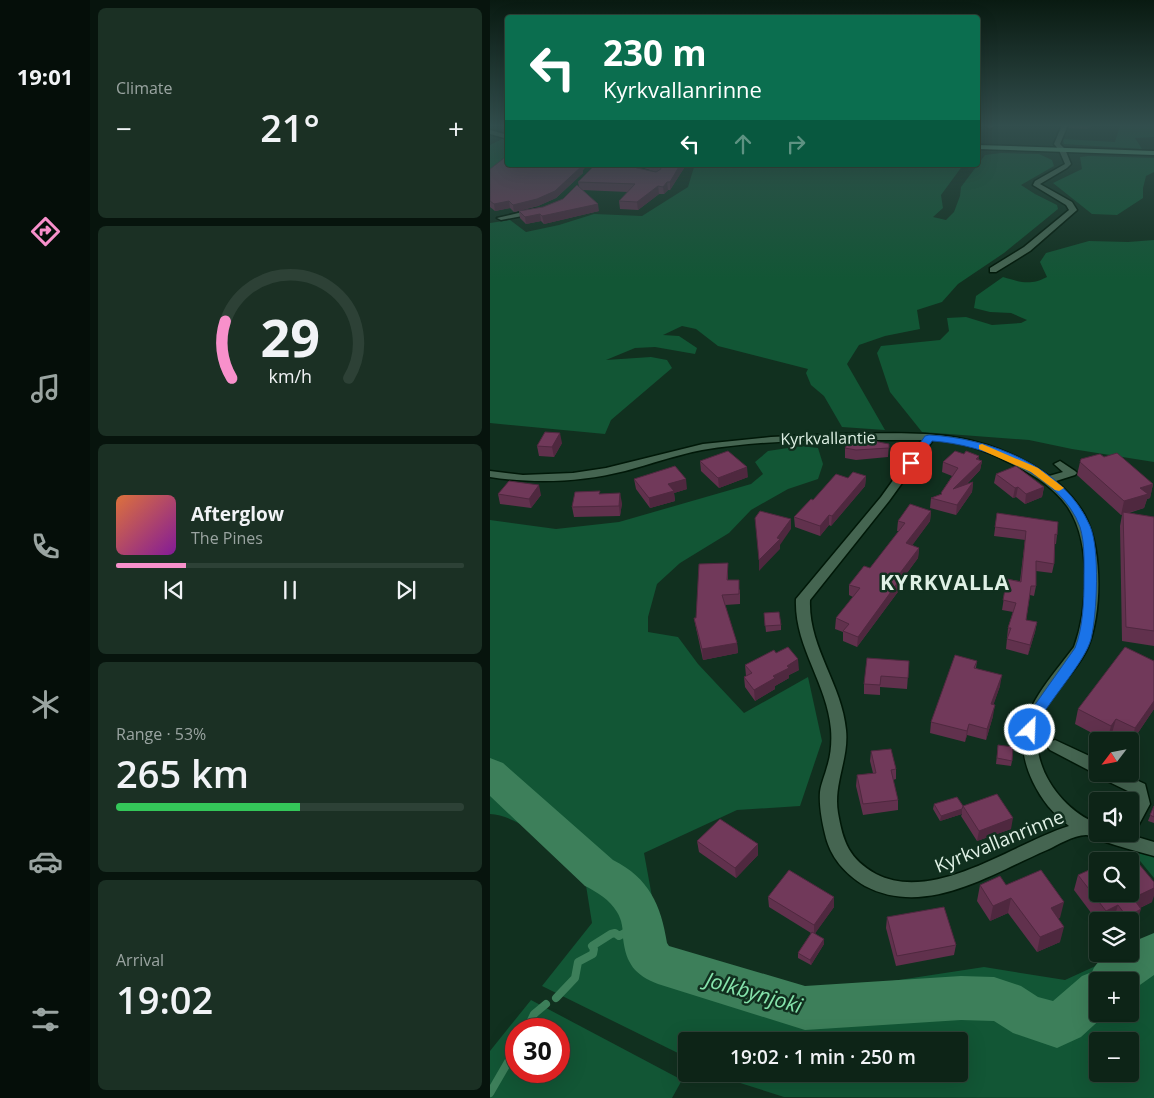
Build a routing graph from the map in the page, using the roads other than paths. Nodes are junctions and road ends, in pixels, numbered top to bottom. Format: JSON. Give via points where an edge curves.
{"nodes":[{"id":1,"x":1048,"y":176,"type":"edge"},
{"id":2,"x":541,"y":210,"type":"edge"},
{"id":3,"x":500,"y":218,"type":"dead end"},
{"id":4,"x":993,"y":270,"type":"dead end"},
{"id":5,"x":929,"y":438,"type":"junction"},
{"id":6,"x":1060,"y":464,"type":"dead end"},
{"id":7,"x":490,"y":474,"type":"edge"},
{"id":8,"x":1048,"y":480,"type":"junction"},
{"id":9,"x":1055,"y":746,"type":"dead end"},
{"id":10,"x":1089,"y":763,"type":"edge"},
{"id":11,"x":1126,"y":782,"type":"edge"},
{"id":12,"x":1139,"y":809,"type":"edge"},
{"id":13,"x":1089,"y":829,"type":"edge"},
{"id":14,"x":1089,"y":830,"type":"edge"},
{"id":15,"x":1139,"y":841,"type":"edge"},
{"id":16,"x":1154,"y":850,"type":"edge"}],
"edges":[{"from":1,"to":4,"type":"street","via":[[1036,185],[1069,204],[1073,210],[1027,249]]},
{"from":2,"to":3,"type":"street"},
{"from":5,"to":7,"type":"street","name":"Kyrkvallantie","via":[[778,439],[703,447],[607,472],[568,478]]},
{"from":5,"to":8,"type":"street","name":"Kyrkvallantie","via":[[954,439],[987,449],[1021,463]]},
{"from":5,"to":14,"type":"street","name":"Kyrkvallanrinne","via":[[886,499],[803,599],[802,616],[808,639],[838,724],[838,759],[828,793],[839,853],[856,871],[876,884],[914,892],[957,882],[1057,837]]},
{"from":6,"to":8,"type":"street","via":[[1071,473]]},
{"from":8,"to":13,"type":"street","name":"Kyrkvallantie","via":[[1067,497],[1085,527],[1090,555],[1090,599],[1080,649],[1034,716],[1030,730],[1032,760],[1040,782],[1059,807]]},
{"from":9,"to":10,"type":"street"},
{"from":11,"to":12,"type":"street","via":[[1139,788],[1142,804]]},
{"from":15,"to":16,"type":"street"}]}
